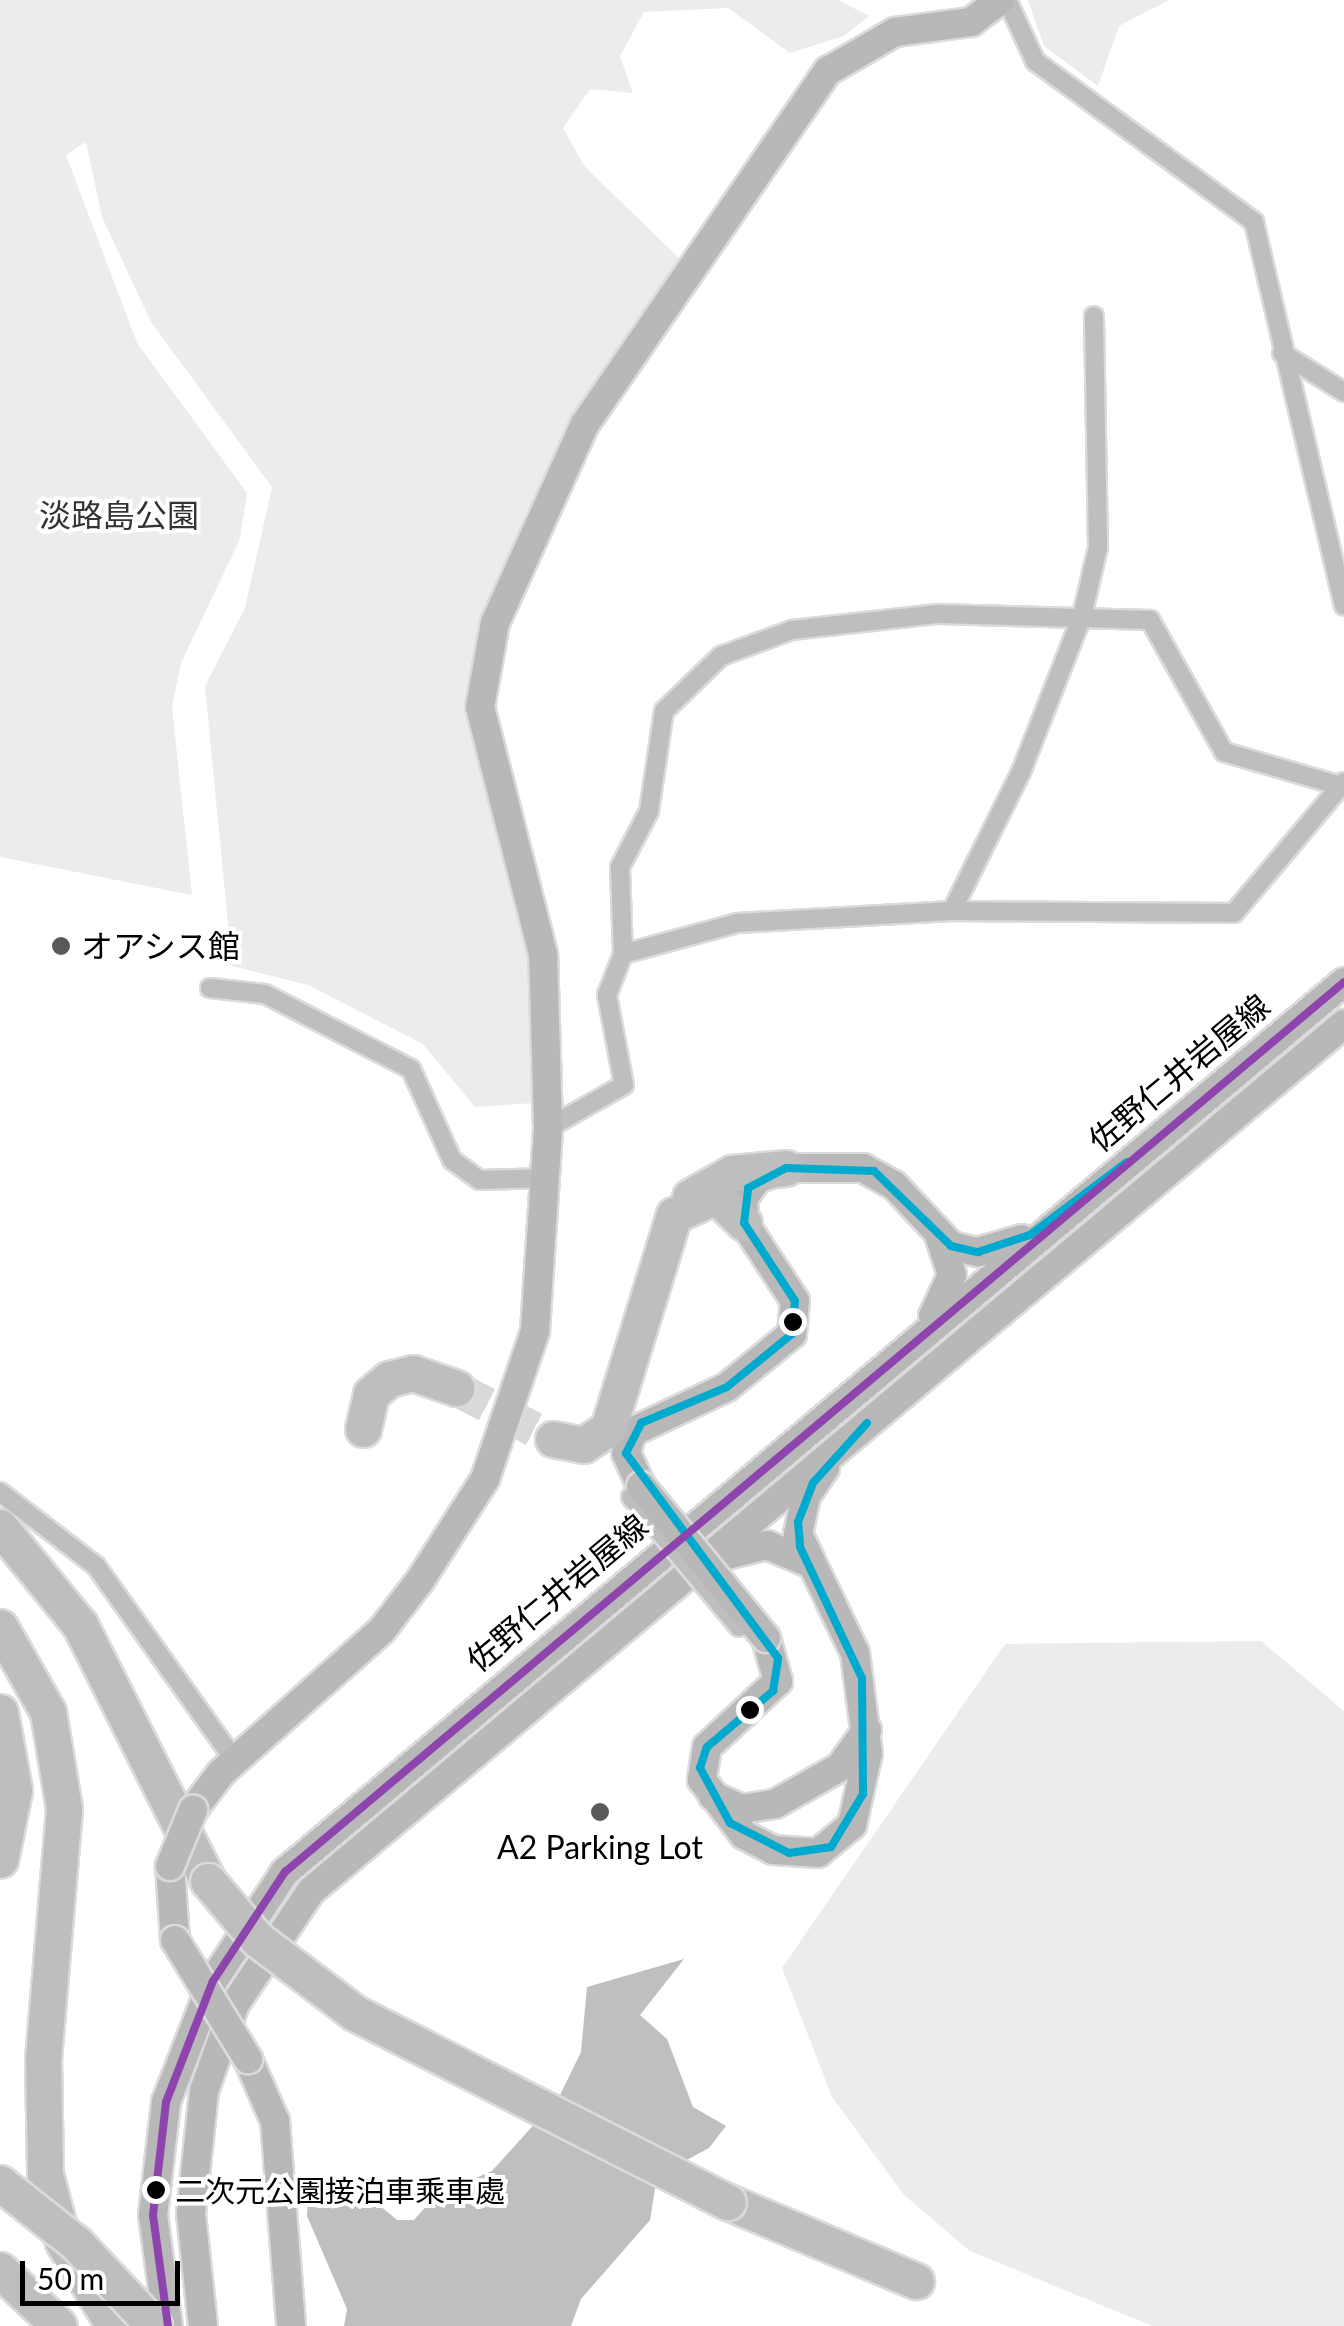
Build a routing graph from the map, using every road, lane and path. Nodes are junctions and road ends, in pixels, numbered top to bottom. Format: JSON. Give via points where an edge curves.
{"nodes":[{"id":1,"x":1004,"y":0,"type":"edge"},
{"id":2,"x":1094,"y":316,"type":"dead end"},
{"id":3,"x":1282,"y":352,"type":"junction"},
{"id":4,"x":1344,"y":392,"type":"edge"},
{"id":5,"x":1344,"y":606,"type":"edge"},
{"id":6,"x":1082,"y":616,"type":"junction"},
{"id":7,"x":1342,"y":784,"type":"edge"},
{"id":8,"x":952,"y":910,"type":"junction"},
{"id":9,"x":623,"y":954,"type":"junction"},
{"id":10,"x":1344,"y":982,"type":"edge"},
{"id":11,"x":210,"y":988,"type":"dead end"},
{"id":12,"x":1344,"y":1024,"type":"edge"},
{"id":13,"x":548,"y":1128,"type":"junction"},
{"id":14,"x":1126,"y":1162,"type":"junction"},
{"id":15,"x":786,"y":1168,"type":"junction"},
{"id":16,"x":547,"y":1178,"type":"junction"},
{"id":17,"x":674,"y":1215,"type":"junction"},
{"id":18,"x":744,"y":1223,"type":"junction"},
{"id":19,"x":939,"y":1235,"type":"junction"},
{"id":20,"x":882,"y":1366,"type":"junction"},
{"id":21,"x":456,"y":1388,"type":"tunnel mouth"},
{"id":22,"x":867,"y":1423,"type":"junction"},
{"id":23,"x":363,"y":1429,"type":"dead end"},
{"id":24,"x":553,"y":1439,"type":"tunnel mouth"},
{"id":25,"x":0,"y":1492,"type":"edge"},
{"id":26,"x":636,"y":1492,"type":"junction"},
{"id":27,"x":0,"y":1527,"type":"edge"},
{"id":28,"x":807,"y":1562,"type":"junction"},
{"id":29,"x":0,"y":1627,"type":"edge"},
{"id":30,"x":738,"y":1627,"type":"dead end"},
{"id":31,"x":614,"y":1631,"type":"junction"},
{"id":32,"x":0,"y":1712,"type":"edge"},
{"id":33,"x":867,"y":1729,"type":"junction"},
{"id":34,"x":234,"y":1761,"type":"junction"},
{"id":35,"x":708,"y":1791,"type":"junction"},
{"id":36,"x":0,"y":1860,"type":"edge"},
{"id":37,"x":0,"y":2183,"type":"edge"},
{"id":38,"x":0,"y":2270,"type":"edge"},
{"id":39,"x":916,"y":2281,"type":"dead end"},
{"id":40,"x":59,"y":2326,"type":"edge"},
{"id":41,"x":114,"y":2326,"type":"edge"},
{"id":42,"x":154,"y":2326,"type":"edge"},
{"id":43,"x":168,"y":2326,"type":"edge"},
{"id":44,"x":203,"y":2326,"type":"edge"},
{"id":45,"x":290,"y":2326,"type":"edge"}],
"edges":[{"from":1,"to":3,"type":"street","via":[[1035,60],[1254,222]]},
{"from":1,"to":13,"type":"street","via":[[970,22],[895,32],[828,72],[585,424],[495,624],[480,708],[543,954]]},
{"from":2,"to":6,"type":"street","via":[[1098,547]]},
{"from":3,"to":4,"type":"street"},
{"from":3,"to":5,"type":"street"},
{"from":6,"to":7,"type":"street","via":[[1150,620],[1224,752]]},
{"from":6,"to":8,"type":"street","via":[[1021,772]]},
{"from":6,"to":9,"type":"street","via":[[938,614],[792,630],[696,670],[664,711],[649,811],[620,867]]},
{"from":7,"to":8,"type":"street","via":[[1234,913]]},
{"from":8,"to":9,"type":"street","via":[[737,923]]},
{"from":9,"to":13,"type":"street","via":[[606,995],[624,1085]]},
{"from":10,"to":14,"type":"street","name":"佐野仁井岩屋線"},
{"from":11,"to":16,"type":"street","via":[[265,994],[411,1069],[452,1160],[480,1180]]},
{"from":12,"to":22,"type":"street","name":"佐野仁井岩屋線"},
{"from":13,"to":16,"type":"street"},
{"from":14,"to":19,"type":"street","via":[[1006,1247],[963,1250]]},
{"from":14,"to":20,"type":"street","name":"佐野仁井岩屋線"},
{"from":15,"to":17,"type":"highway","via":[[718,1178]]},
{"from":15,"to":18,"type":"street","via":[[748,1188]]},
{"from":15,"to":19,"type":"street","via":[[874,1171]]},
{"from":16,"to":34,"type":"street","via":[[535,1332],[512,1415],[476,1493],[382,1630],[320,1692]]},
{"from":17,"to":18,"type":"highway","via":[[706,1194]]},
{"from":17,"to":24,"type":"highway","via":[[608,1429],[584,1445]]},
{"from":18,"to":26,"type":"street","via":[[795,1301],[792,1334],[727,1388],[632,1432],[626,1453]]},
{"from":19,"to":20,"type":"street","via":[[949,1290]]},
{"from":20,"to":43,"type":"street","name":"佐野仁井岩屋線","via":[[372,1792],[260,1905],[213,1981],[162,2120],[153,2215]]},
{"from":21,"to":23,"type":"highway","via":[[413,1373],[389,1379],[371,1394]]},
{"from":22,"to":28,"type":"street","via":[[806,1496],[798,1534]]},
{"from":22,"to":31,"type":"street","name":"佐野仁井岩屋線"},
{"from":25,"to":34,"type":"street","via":[[96,1566],[158,1641]]},
{"from":26,"to":30,"type":"street","bridge":true},
{"from":26,"to":35,"type":"street","bridge":true,"via":[[766,1638],[778,1681],[708,1747],[700,1768]]},
{"from":27,"to":39,"type":"highway","bridge":true,"via":[[80,1625],[208,1881],[257,1939],[355,2014],[728,2202]]},
{"from":28,"to":31,"type":"street","via":[[766,1545],[736,1549]]},
{"from":28,"to":33,"type":"street","via":[[846,1628]]},
{"from":29,"to":41,"type":"highway","via":[[42,1698],[61,1775],[45,2174],[62,2242]]},
{"from":31,"to":44,"type":"street","name":"佐野仁井岩屋線","via":[[346,1857],[257,1965],[218,2049],[196,2135],[192,2255]]},
{"from":32,"to":36,"type":"highway","via":[[14,1790]]},
{"from":33,"to":35,"type":"street","via":[[840,1766],[775,1804],[742,1810]]},
{"from":33,"to":35,"type":"street","via":[[858,1810],[843,1837],[818,1853],[757,1843]]},
{"from":34,"to":45,"type":"street","bridge":true,"via":[[193,1810],[170,1866],[176,1940],[248,2059],[275,2122]]},
{"from":37,"to":42,"type":"highway","bridge":true,"via":[[76,2243]]},
{"from":38,"to":40,"type":"highway"}]}
